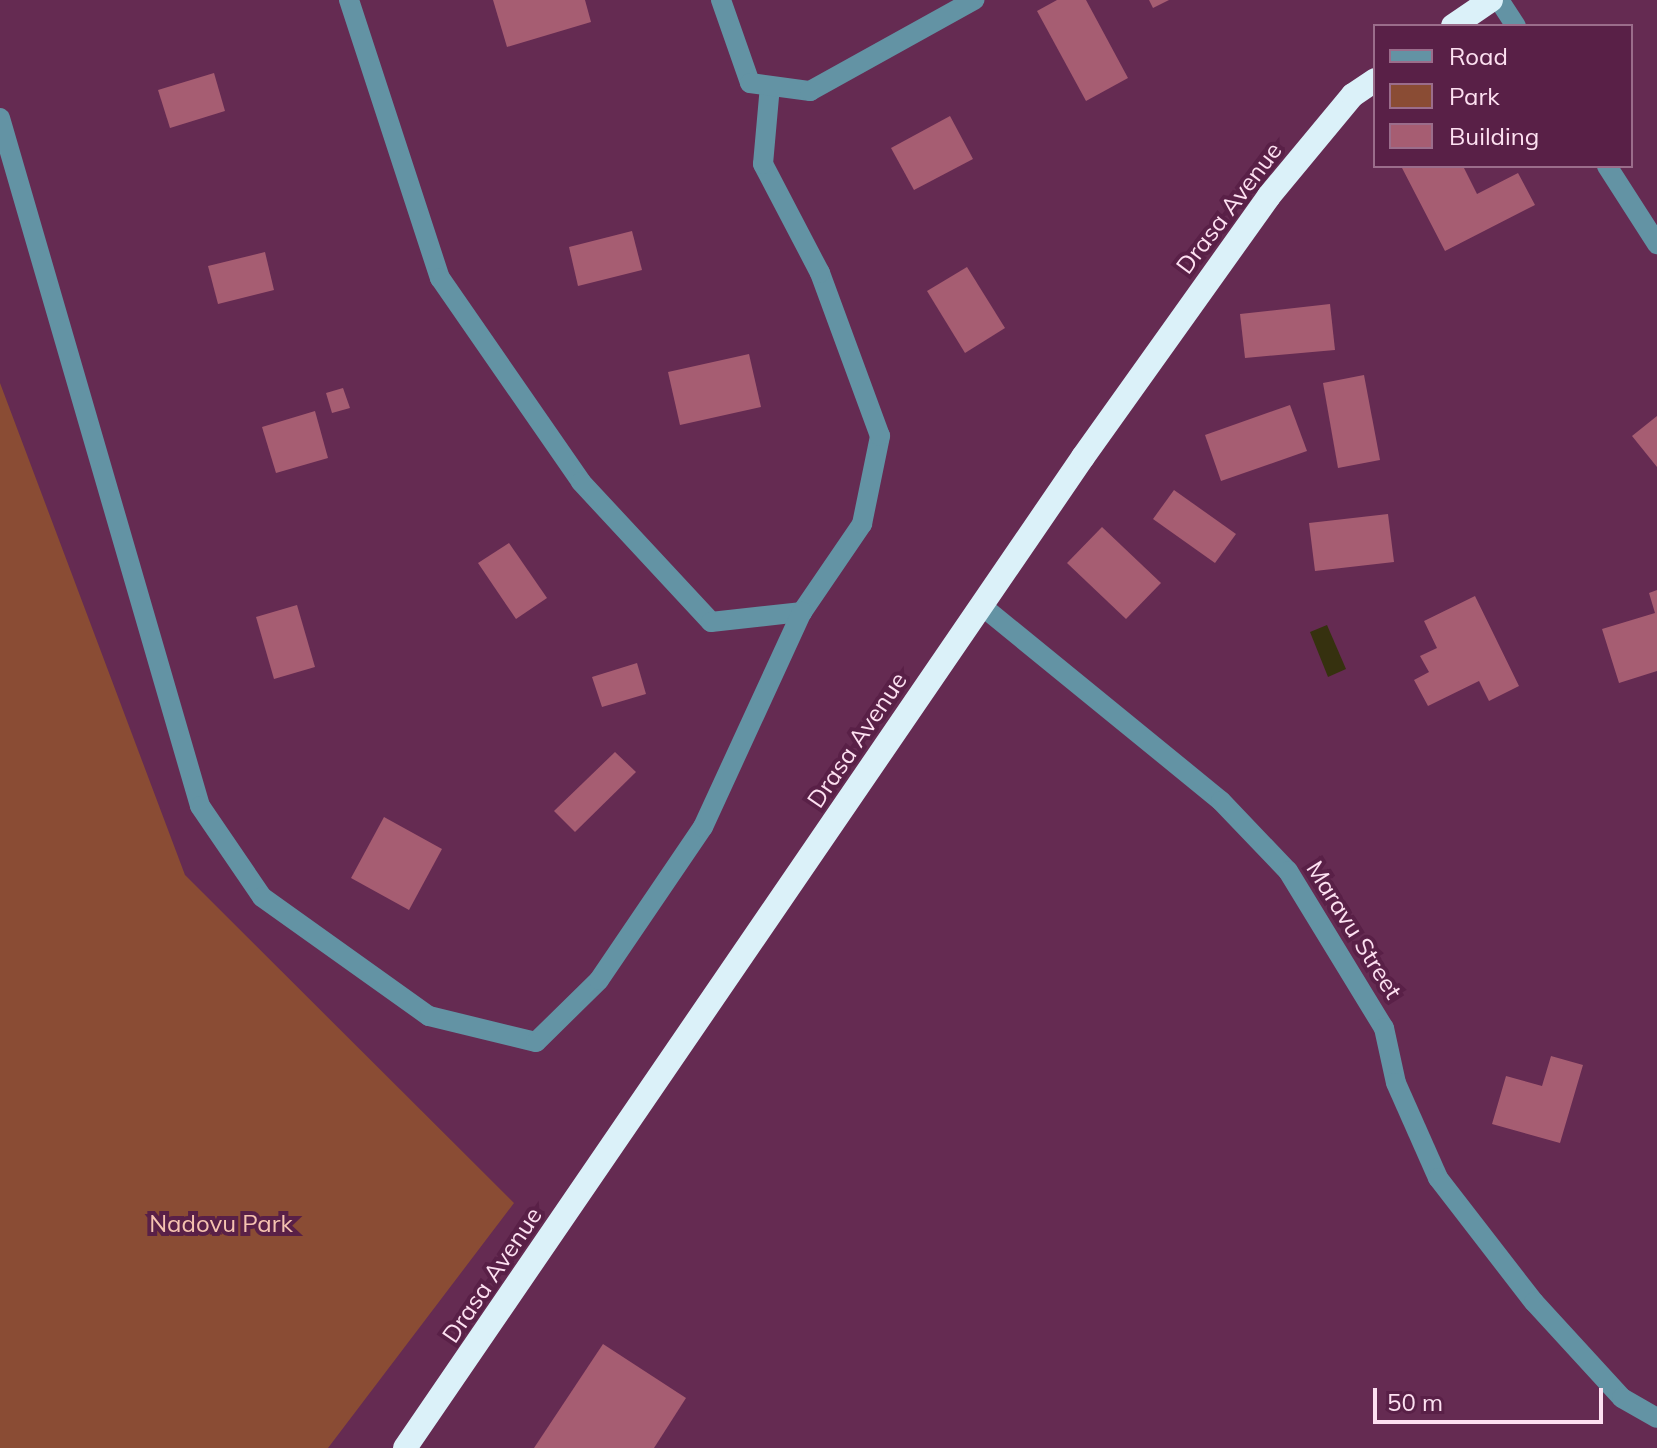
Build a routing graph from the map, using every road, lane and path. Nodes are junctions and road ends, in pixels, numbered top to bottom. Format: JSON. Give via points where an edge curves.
{"nodes":[{"id":1,"x":349,"y":0,"type":"edge"},
{"id":2,"x":721,"y":0,"type":"edge"},
{"id":3,"x":974,"y":0,"type":"edge"},
{"id":4,"x":1491,"y":0,"type":"edge"},
{"id":5,"x":1499,"y":0,"type":"edge"},
{"id":6,"x":1456,"y":24,"type":"edge"},
{"id":7,"x":1515,"y":24,"type":"edge"},
{"id":8,"x":1373,"y":81,"type":"edge"},
{"id":9,"x":770,"y":86,"type":"junction"},
{"id":10,"x":0,"y":118,"type":"edge"},
{"id":11,"x":1608,"y":168,"type":"edge"},
{"id":12,"x":1657,"y":244,"type":"edge"},
{"id":13,"x":982,"y":606,"type":"junction"},
{"id":14,"x":802,"y":612,"type":"junction"},
{"id":15,"x":1657,"y":1418,"type":"edge"},
{"id":16,"x":405,"y":1448,"type":"edge"}],
"edges":[{"from":1,"to":14,"type":"street","via":[[440,278],[581,482],[711,622]]},
{"from":2,"to":9,"type":"street","via":[[750,83]]},
{"from":3,"to":9,"type":"street","via":[[810,91]]},
{"from":4,"to":6,"type":"highway"},
{"from":5,"to":7,"type":"street"},
{"from":8,"to":13,"type":"highway","name":"Drasa Avenue","via":[[1353,95],[1269,196]]},
{"from":9,"to":14,"type":"street","via":[[763,164],[820,273],[880,436],[862,524]]},
{"from":10,"to":14,"type":"street","via":[[200,806],[262,897],[429,1016],[536,1042],[599,980],[703,827]]},
{"from":11,"to":12,"type":"street"},
{"from":13,"to":15,"type":"street","name":"Maravu Street","via":[[1221,801],[1288,871],[1384,1028],[1396,1083],[1438,1178],[1622,1398]]},
{"from":13,"to":16,"type":"highway","name":"Drasa Avenue"}]}
